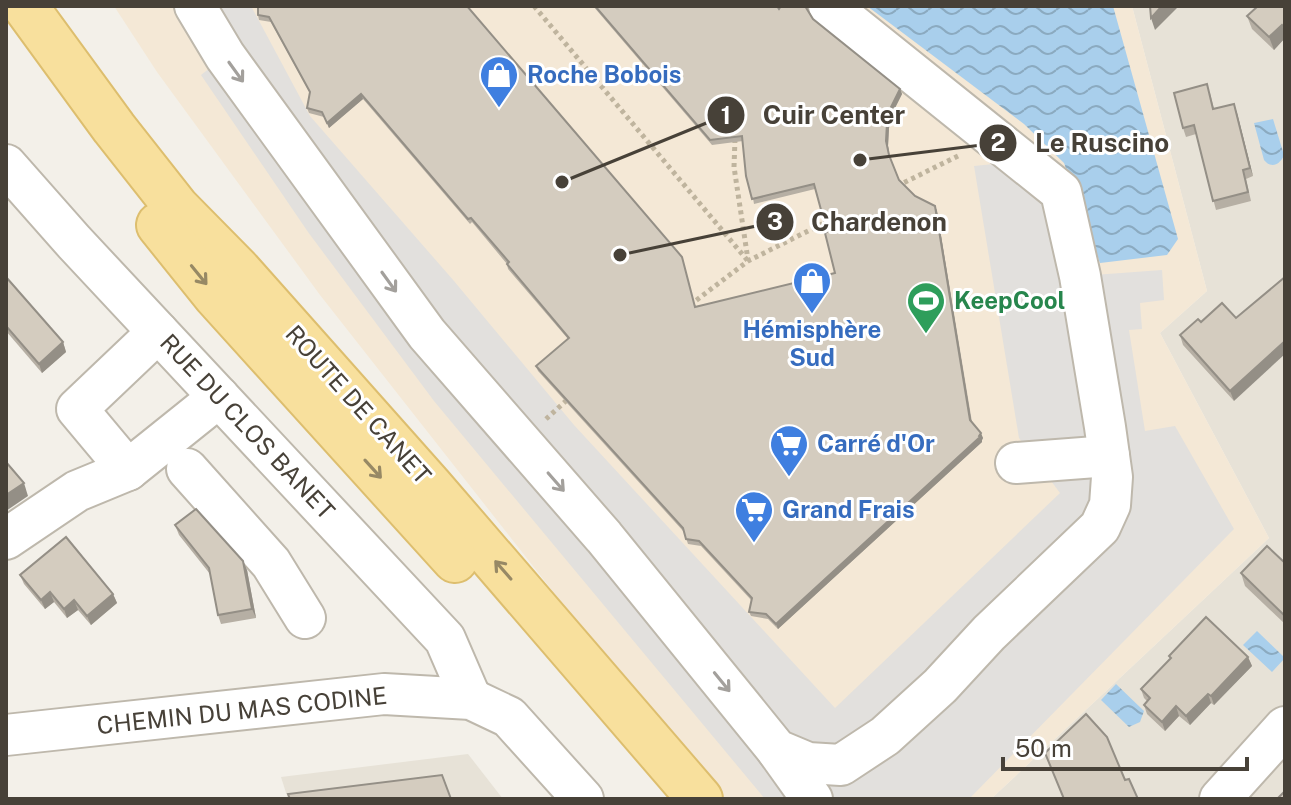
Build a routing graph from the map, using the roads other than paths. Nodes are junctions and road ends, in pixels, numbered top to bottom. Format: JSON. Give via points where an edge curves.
{"nodes":[{"id":1,"x":25,"y":6,"type":"edge"},
{"id":2,"x":34,"y":6,"type":"edge"},
{"id":3,"x":195,"y":6,"type":"edge"},
{"id":4,"x":829,"y":6,"type":"edge"},
{"id":5,"x":28,"y":43,"type":"edge"},
{"id":6,"x":6,"y":165,"type":"edge"},
{"id":7,"x":158,"y":332,"type":"junction"},
{"id":8,"x":219,"y":397,"type":"junction"},
{"id":9,"x":1109,"y":456,"type":"junction"},
{"id":10,"x":1016,"y":463,"type":"dead end"},
{"id":11,"x":187,"y":469,"type":"dead end"},
{"id":12,"x":128,"y":470,"type":"junction"},
{"id":13,"x":6,"y":539,"type":"edge"},
{"id":14,"x":305,"y":618,"type":"dead end"},
{"id":15,"x":471,"y":699,"type":"junction"},
{"id":16,"x":1285,"y":727,"type":"edge"},
{"id":17,"x":6,"y":735,"type":"edge"},
{"id":18,"x":777,"y":750,"type":"junction"},
{"id":19,"x":842,"y":782,"type":"edge"},
{"id":20,"x":583,"y":799,"type":"edge"},
{"id":21,"x":672,"y":799,"type":"edge"},
{"id":22,"x":700,"y":799,"type":"edge"},
{"id":23,"x":812,"y":799,"type":"edge"},
{"id":24,"x":1220,"y":799,"type":"edge"}],
"edges":[{"from":1,"to":5,"type":"main road","name":"ROUTE DE CANET"},
{"from":2,"to":5,"type":"main road"},
{"from":3,"to":18,"type":"street","one_way":true,"via":[[225,56],[427,334],[604,537]]},
{"from":4,"to":9,"type":"street","via":[[1061,192]]},
{"from":5,"to":21,"type":"main road","name":"ROUTE DE CANET","one_way":true,"via":[[130,189],[216,296]]},
{"from":22,"to":5,"type":"main road","name":"ROUTE DE CANET","one_way":true,"via":[[431,487],[177,208],[114,128]]},
{"from":6,"to":7,"type":"street","name":"RUE DU CLOS BANET"},
{"from":7,"to":8,"type":"street","name":"RUE DU CLOS BANET"},
{"from":7,"to":12,"type":"street","via":[[77,409]]},
{"from":8,"to":12,"type":"street"},
{"from":8,"to":15,"type":"street","name":"RUE DU CLOS BANET","via":[[445,639]]},
{"from":9,"to":10,"type":"street"},
{"from":9,"to":19,"type":"street","via":[[1110,505],[1100,527]]},
{"from":11,"to":14,"type":"street","via":[[271,563]]},
{"from":12,"to":13,"type":"street","via":[[77,491]]},
{"from":15,"to":17,"type":"street","name":"CHEMIN DU MAS CODINE","via":[[384,694]]},
{"from":15,"to":20,"type":"street","name":"CHEMIN DU MAS CODINE","via":[[509,717]]},
{"from":16,"to":24,"type":"street"},
{"from":18,"to":19,"type":"street"},
{"from":18,"to":23,"type":"street"}]}
